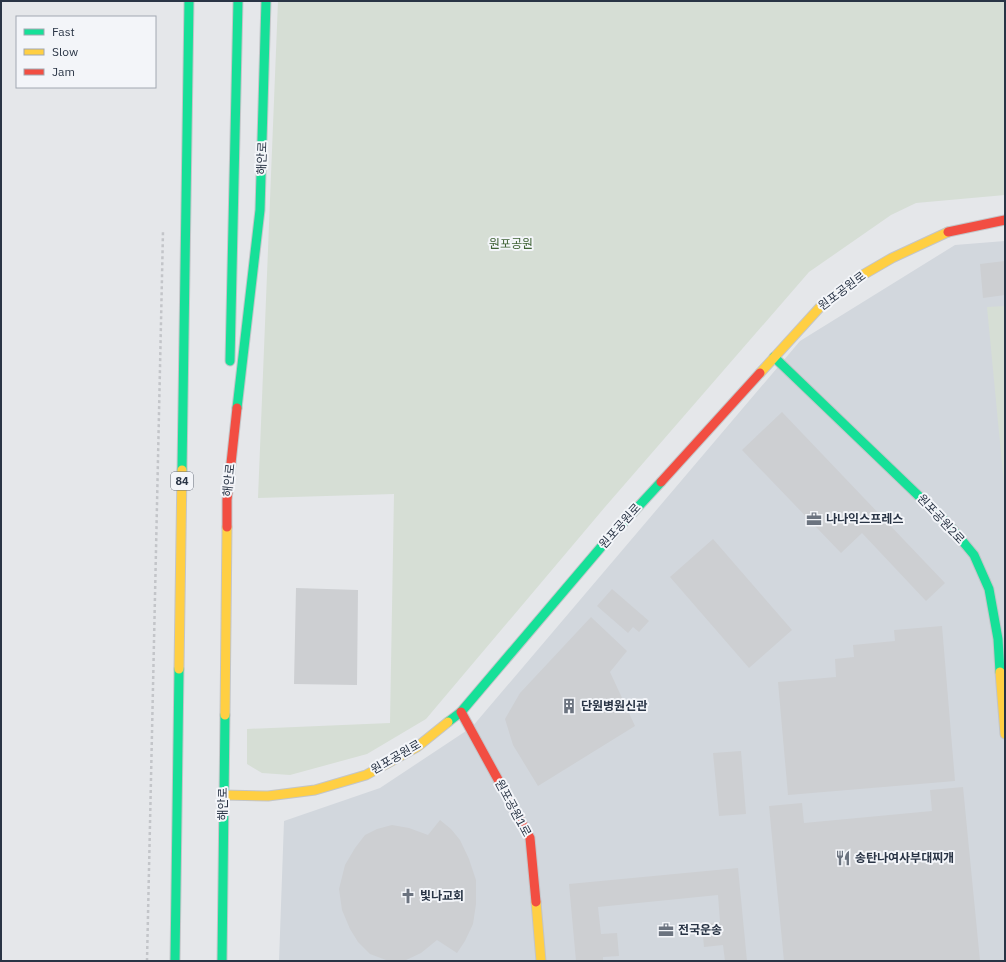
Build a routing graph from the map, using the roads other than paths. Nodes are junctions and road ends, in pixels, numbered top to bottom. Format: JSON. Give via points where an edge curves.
{"nodes":[{"id":1,"x":189,"y":1,"type":"edge"},
{"id":2,"x":238,"y":1,"type":"edge"},
{"id":3,"x":266,"y":1,"type":"edge"},
{"id":4,"x":1005,"y":220,"type":"edge"},
{"id":5,"x":774,"y":357,"type":"junction"},
{"id":6,"x":230,"y":373,"type":"dead end"},
{"id":7,"x":230,"y":389,"type":"dead end"},
{"id":8,"x":227,"y":500,"type":"junction"},
{"id":9,"x":460,"y":712,"type":"junction"},
{"id":10,"x":1005,"y":734,"type":"edge"},
{"id":11,"x":223,"y":795,"type":"junction"},
{"id":12,"x":175,"y":961,"type":"edge"},
{"id":13,"x":222,"y":961,"type":"edge"},
{"id":14,"x":541,"y":961,"type":"edge"}],
"edges":[{"from":1,"to":12,"type":"main road","number":"84"},
{"from":2,"to":6,"type":"main road"},
{"from":3,"to":8,"type":"main road","name":"해안로","via":[[260,210]]},
{"from":4,"to":5,"type":"main road","name":"원포공원로","via":[[949,232],[860,276],[821,306]]},
{"from":5,"to":9,"type":"main road","name":"원포공원로","via":[[602,546]]},
{"from":5,"to":10,"type":"main road","name":"원포공원2로","via":[[950,526],[974,555],[989,589],[992,604],[998,639]]},
{"from":7,"to":8,"type":"main road"},
{"from":8,"to":11,"type":"main road","name":"해안로"},
{"from":9,"to":11,"type":"main road","name":"원포공원로","via":[[416,747],[366,774],[314,790],[268,796]]},
{"from":9,"to":14,"type":"main road","name":"원포공원1로","via":[[530,838]]},
{"from":11,"to":13,"type":"main road","name":"해안로"}]}
